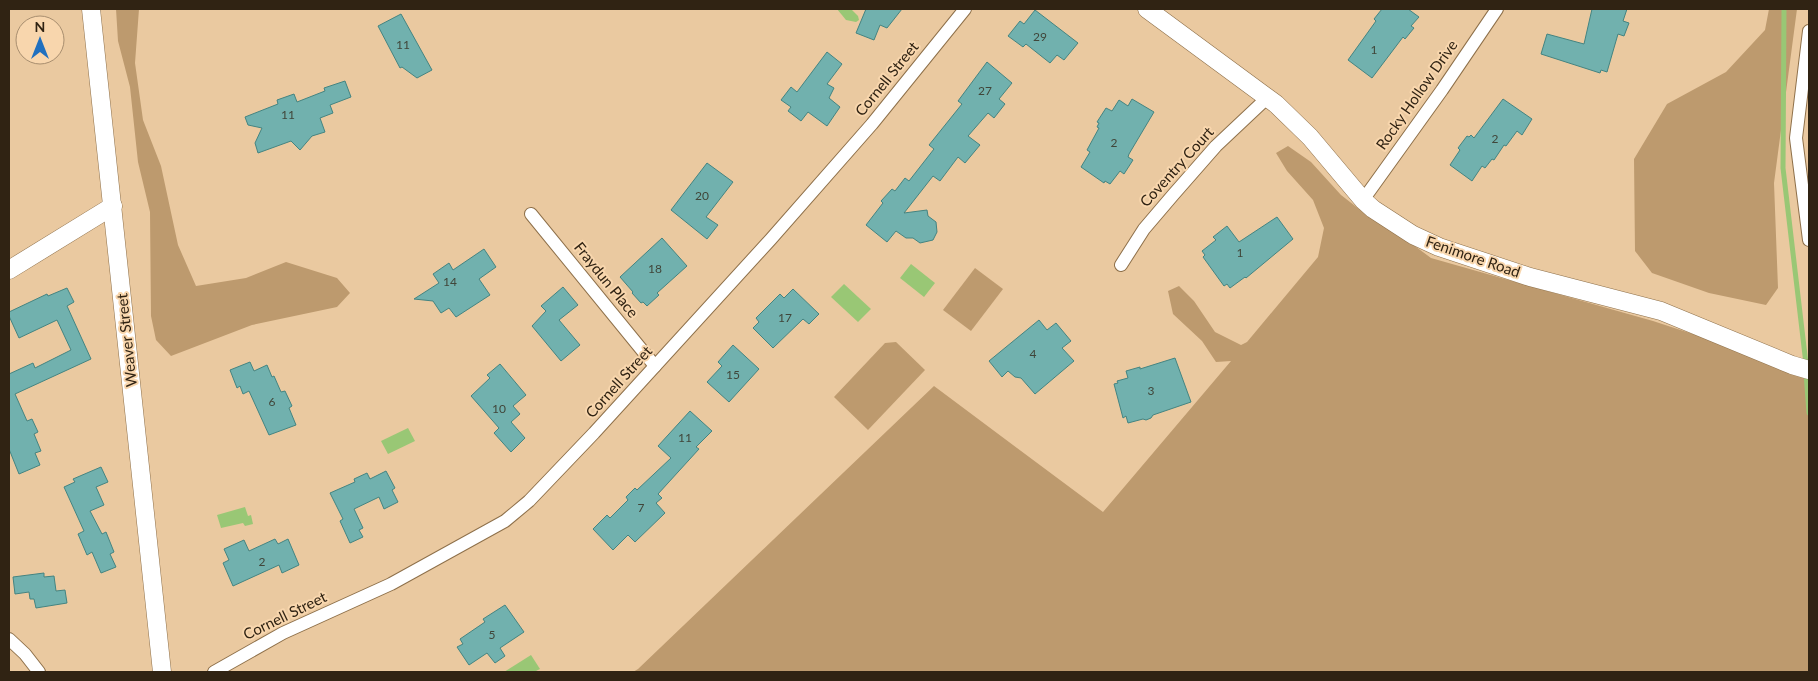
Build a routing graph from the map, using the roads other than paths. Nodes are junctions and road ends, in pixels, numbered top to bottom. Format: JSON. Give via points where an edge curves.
{"nodes":[{"id":1,"x":91,"y":9,"type":"edge"},
{"id":2,"x":964,"y":9,"type":"edge"},
{"id":3,"x":1147,"y":9,"type":"edge"},
{"id":4,"x":1497,"y":9,"type":"edge"},
{"id":5,"x":1809,"y":31,"type":"edge"},
{"id":6,"x":1267,"y":98,"type":"junction"},
{"id":7,"x":1363,"y":200,"type":"junction"},
{"id":8,"x":113,"y":206,"type":"junction"},
{"id":9,"x":532,"y":214,"type":"dead end"},
{"id":10,"x":1809,"y":240,"type":"edge"},
{"id":11,"x":1121,"y":265,"type":"dead end"},
{"id":12,"x":9,"y":270,"type":"edge"},
{"id":13,"x":655,"y":366,"type":"junction"},
{"id":14,"x":1801,"y":368,"type":"edge"},
{"id":15,"x":9,"y":638,"type":"edge"},
{"id":16,"x":39,"y":672,"type":"edge"},
{"id":17,"x":162,"y":672,"type":"edge"},
{"id":18,"x":214,"y":672,"type":"edge"}],
"edges":[{"from":1,"to":8,"type":"street","name":"Weaver Street"},
{"from":2,"to":13,"type":"street","name":"Cornell Street","via":[[865,131]]},
{"from":3,"to":6,"type":"street","name":"Fenimore Road"},
{"from":4,"to":7,"type":"street","name":"Rocky Hollow Drive"},
{"from":5,"to":10,"type":"street","via":[[1796,138]]},
{"from":6,"to":7,"type":"street","name":"Fenimore Road","via":[[1310,137]]},
{"from":6,"to":11,"type":"street","name":"Coventry Court","via":[[1216,146],[1179,188],[1144,229]]},
{"from":7,"to":14,"type":"street","name":"Fenimore Road","via":[[1413,235],[1439,247],[1530,277],[1661,312]]},
{"from":8,"to":12,"type":"street"},
{"from":8,"to":17,"type":"street","name":"Weaver Street"},
{"from":9,"to":13,"type":"street","name":"Fraydun Place"},
{"from":13,"to":18,"type":"street","name":"Cornell Street","via":[[588,440],[505,521],[391,584],[283,633]]},
{"from":15,"to":16,"type":"street"}]}
